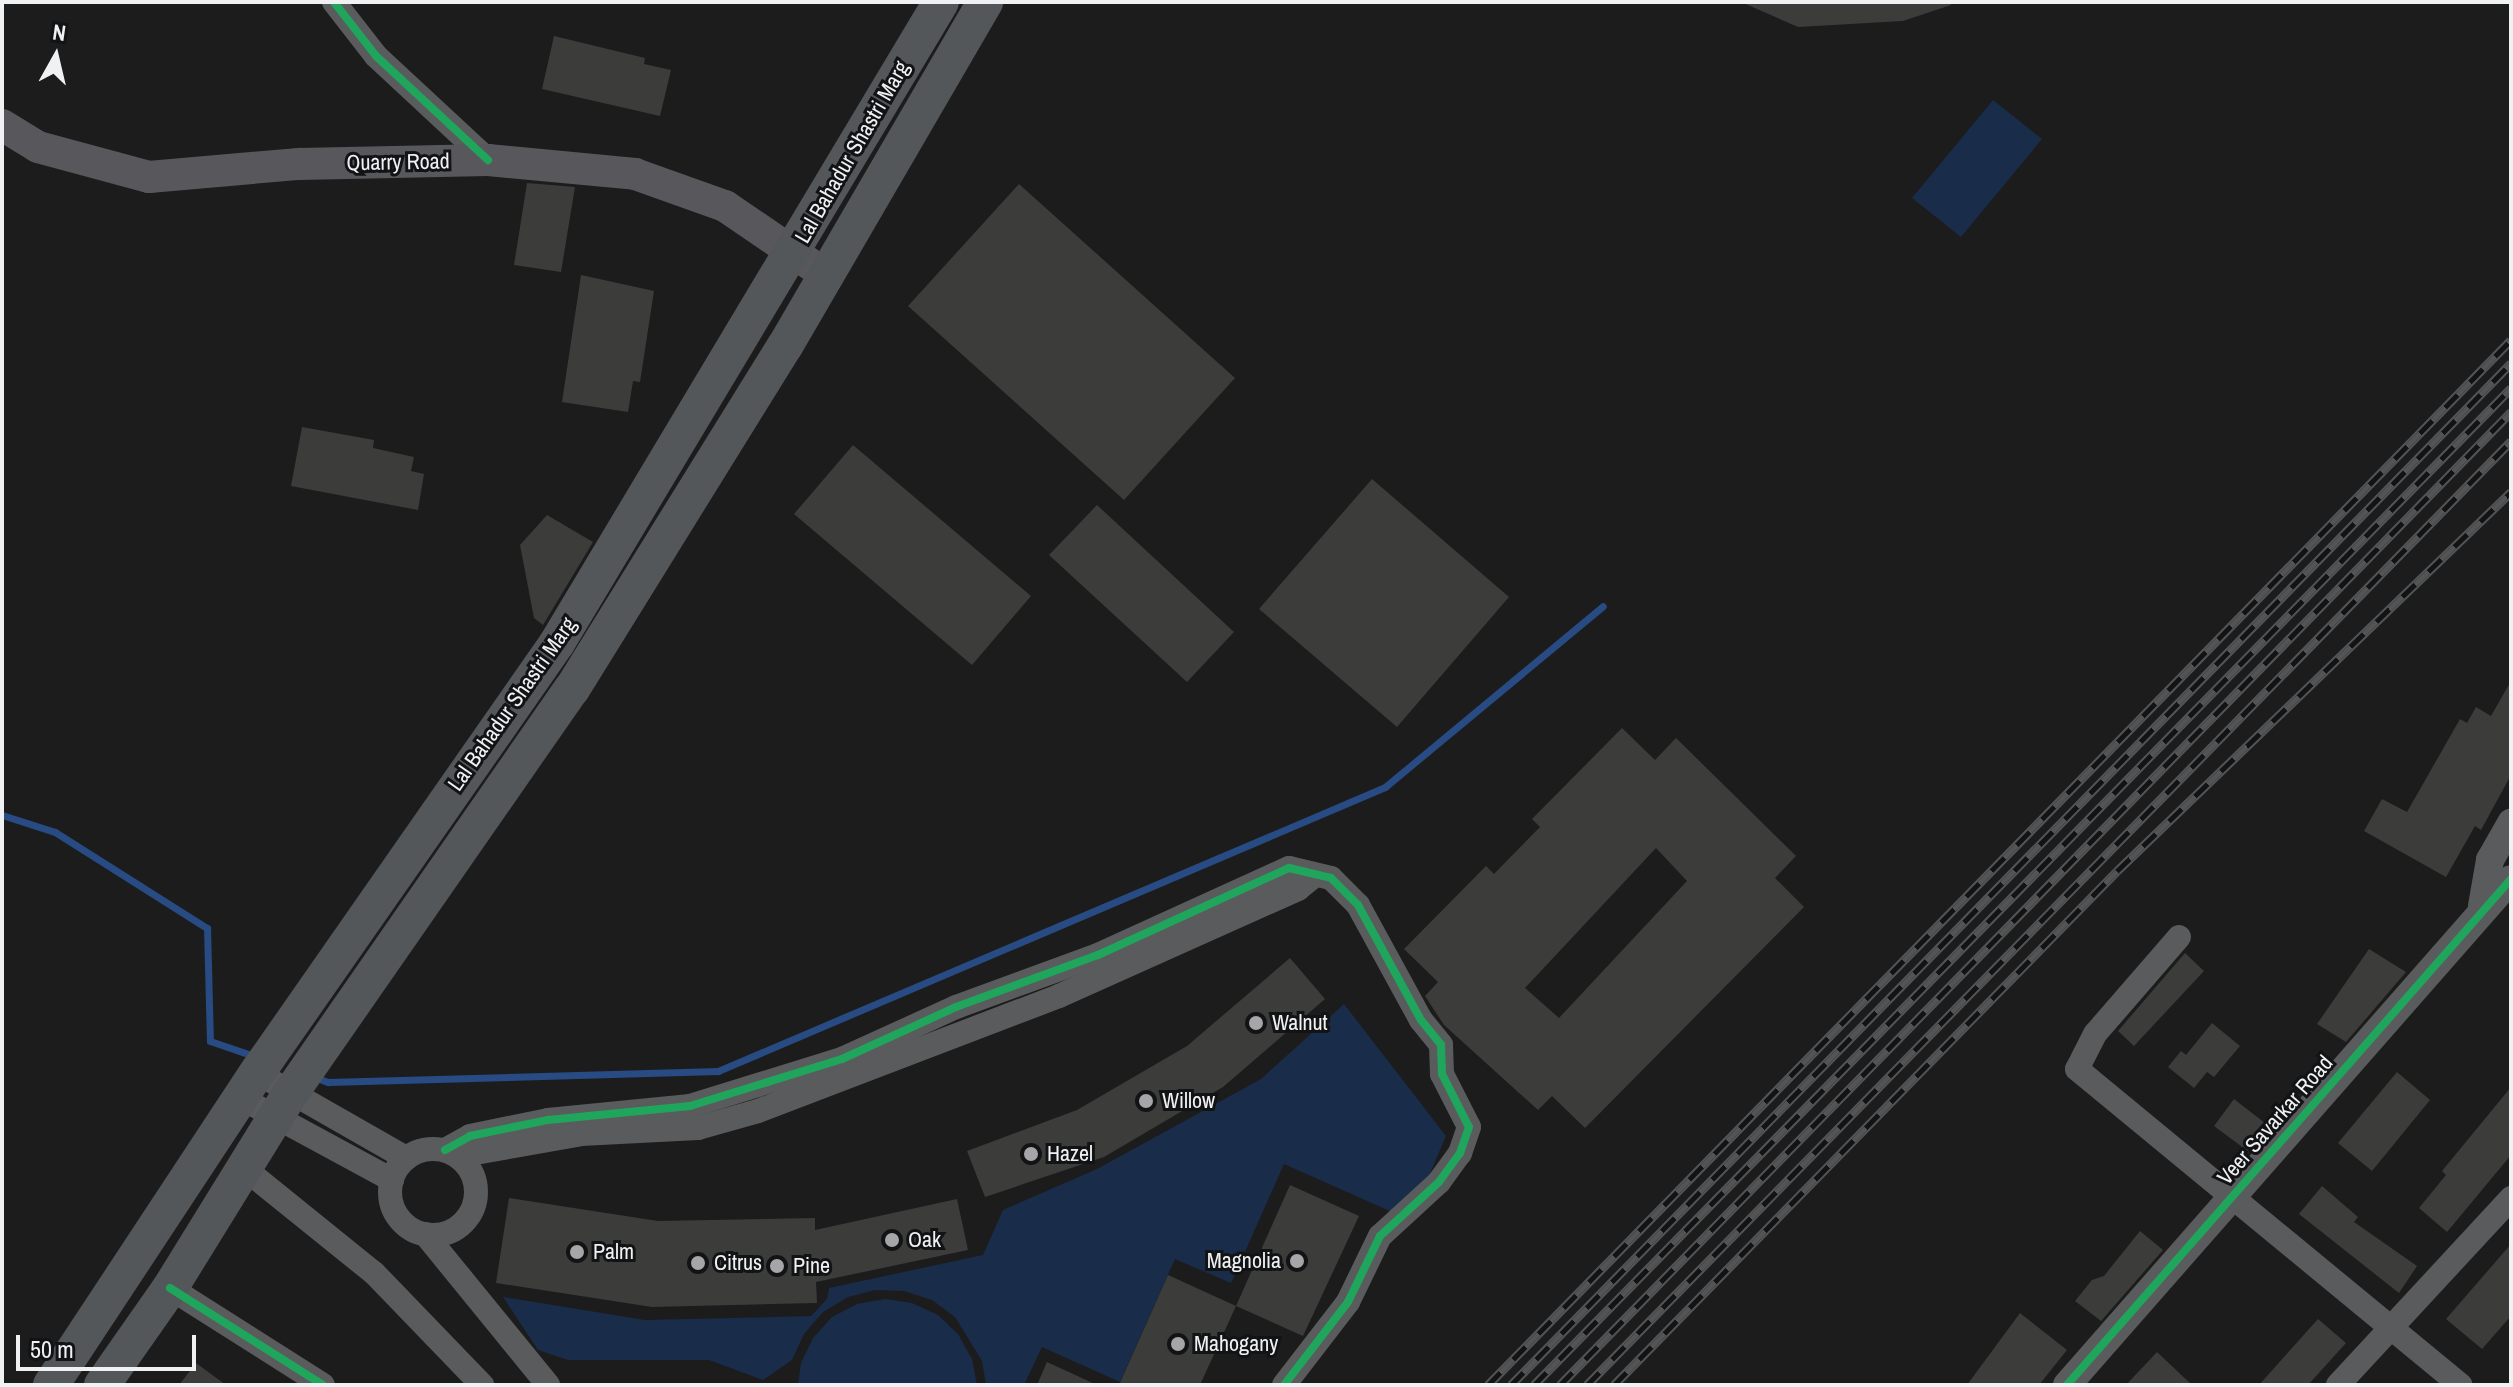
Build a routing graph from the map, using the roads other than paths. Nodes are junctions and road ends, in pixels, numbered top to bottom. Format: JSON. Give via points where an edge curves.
{"nodes":[{"id":1,"x":334,"y":2,"type":"edge"},
{"id":2,"x":941,"y":2,"type":"edge"},
{"id":3,"x":985,"y":2,"type":"edge"},
{"id":4,"x":2,"y":125,"type":"edge"},
{"id":5,"x":488,"y":160,"type":"junction"},
{"id":6,"x":794,"y":250,"type":"junction"},
{"id":7,"x":826,"y":275,"type":"junction"},
{"id":8,"x":2511,"y":823,"type":"edge"},
{"id":9,"x":2511,"y":879,"type":"edge"},
{"id":10,"x":2482,"y":906,"type":"junction"},
{"id":11,"x":2179,"y":937,"type":"dead end"},
{"id":12,"x":257,"y":1073,"type":"junction"},
{"id":13,"x":294,"y":1090,"type":"junction"},
{"id":14,"x":451,"y":1153,"type":"junction"},
{"id":15,"x":406,"y":1158,"type":"junction"},
{"id":16,"x":245,"y":1169,"type":"junction"},
{"id":17,"x":392,"y":1180,"type":"junction"},
{"id":18,"x":2511,"y":1198,"type":"edge"},
{"id":19,"x":2231,"y":1199,"type":"junction"},
{"id":20,"x":425,"y":1234,"type":"junction"},
{"id":21,"x":170,"y":1288,"type":"junction"},
{"id":22,"x":2390,"y":1328,"type":"junction"},
{"id":23,"x":51,"y":1385,"type":"edge"},
{"id":24,"x":102,"y":1385,"type":"edge"},
{"id":25,"x":323,"y":1385,"type":"edge"},
{"id":26,"x":482,"y":1385,"type":"edge"},
{"id":27,"x":548,"y":1385,"type":"edge"},
{"id":28,"x":1284,"y":1385,"type":"edge"},
{"id":29,"x":2067,"y":1385,"type":"edge"},
{"id":30,"x":2338,"y":1385,"type":"edge"},
{"id":31,"x":2460,"y":1385,"type":"edge"}],
"edges":[{"from":1,"to":5,"type":"street","via":[[376,56]]},
{"from":2,"to":6,"type":"main road","name":"Lal Bahadur Shastri Marg"},
{"from":3,"to":7,"type":"main road","name":"Lal Bahadur Shastri Marg"},
{"from":4,"to":5,"type":"main road","name":"Quarry Road","via":[[38,147],[149,177],[299,164]]},
{"from":5,"to":6,"type":"main road","name":"Quarry Road","via":[[635,174],[725,206]]},
{"from":6,"to":7,"type":"main road","name":"Quarry Road"},
{"from":6,"to":12,"type":"main road","name":"Lal Bahadur Shastri Marg","via":[[557,643]]},
{"from":7,"to":13,"type":"main road","name":"Lal Bahadur Shastri Marg","via":[[572,689]]},
{"from":8,"to":10,"type":"street","via":[[2490,860]]},
{"from":9,"to":10,"type":"street","name":"Veer Savarkar Road"},
{"from":10,"to":19,"type":"street","name":"Veer Savarkar Road"},
{"from":11,"to":19,"type":"street","via":[[2095,1034],[2077,1069]]},
{"from":12,"to":13,"type":"street"},
{"from":12,"to":23,"type":"main road","name":"Lal Bahadur Shastri Marg"},
{"from":13,"to":15,"type":"street"},
{"from":13,"to":16,"type":"main road","name":"Lal Bahadur Shastri Marg"},
{"from":13,"to":17,"type":"street"},
{"from":14,"to":15,"type":"street","via":[[431,1148]]},
{"from":14,"to":20,"type":"street","via":[[475,1180],[473,1209],[453,1230]]},
{"from":14,"to":28,"type":"street","via":[[470,1136],[548,1120],[690,1106],[842,1059],[956,1007],[1082,973],[1289,868],[1331,878],[1358,905],[1421,1020],[1441,1045],[1442,1074],[1469,1127],[1460,1153],[1439,1182],[1380,1236],[1348,1302]]},
{"from":15,"to":17,"type":"street"},
{"from":16,"to":21,"type":"main road","name":"Lal Bahadur Shastri Marg"},
{"from":16,"to":26,"type":"street","via":[[374,1273]]},
{"from":17,"to":20,"type":"street","via":[[390,1194],[400,1218]]},
{"from":18,"to":22,"type":"street"},
{"from":19,"to":22,"type":"street"},
{"from":19,"to":29,"type":"street","name":"Veer Savarkar Road"},
{"from":20,"to":27,"type":"street"},
{"from":21,"to":24,"type":"main road","name":"Lal Bahadur Shastri Marg"},
{"from":21,"to":25,"type":"street"},
{"from":22,"to":30,"type":"street"},
{"from":22,"to":31,"type":"street"}]}
